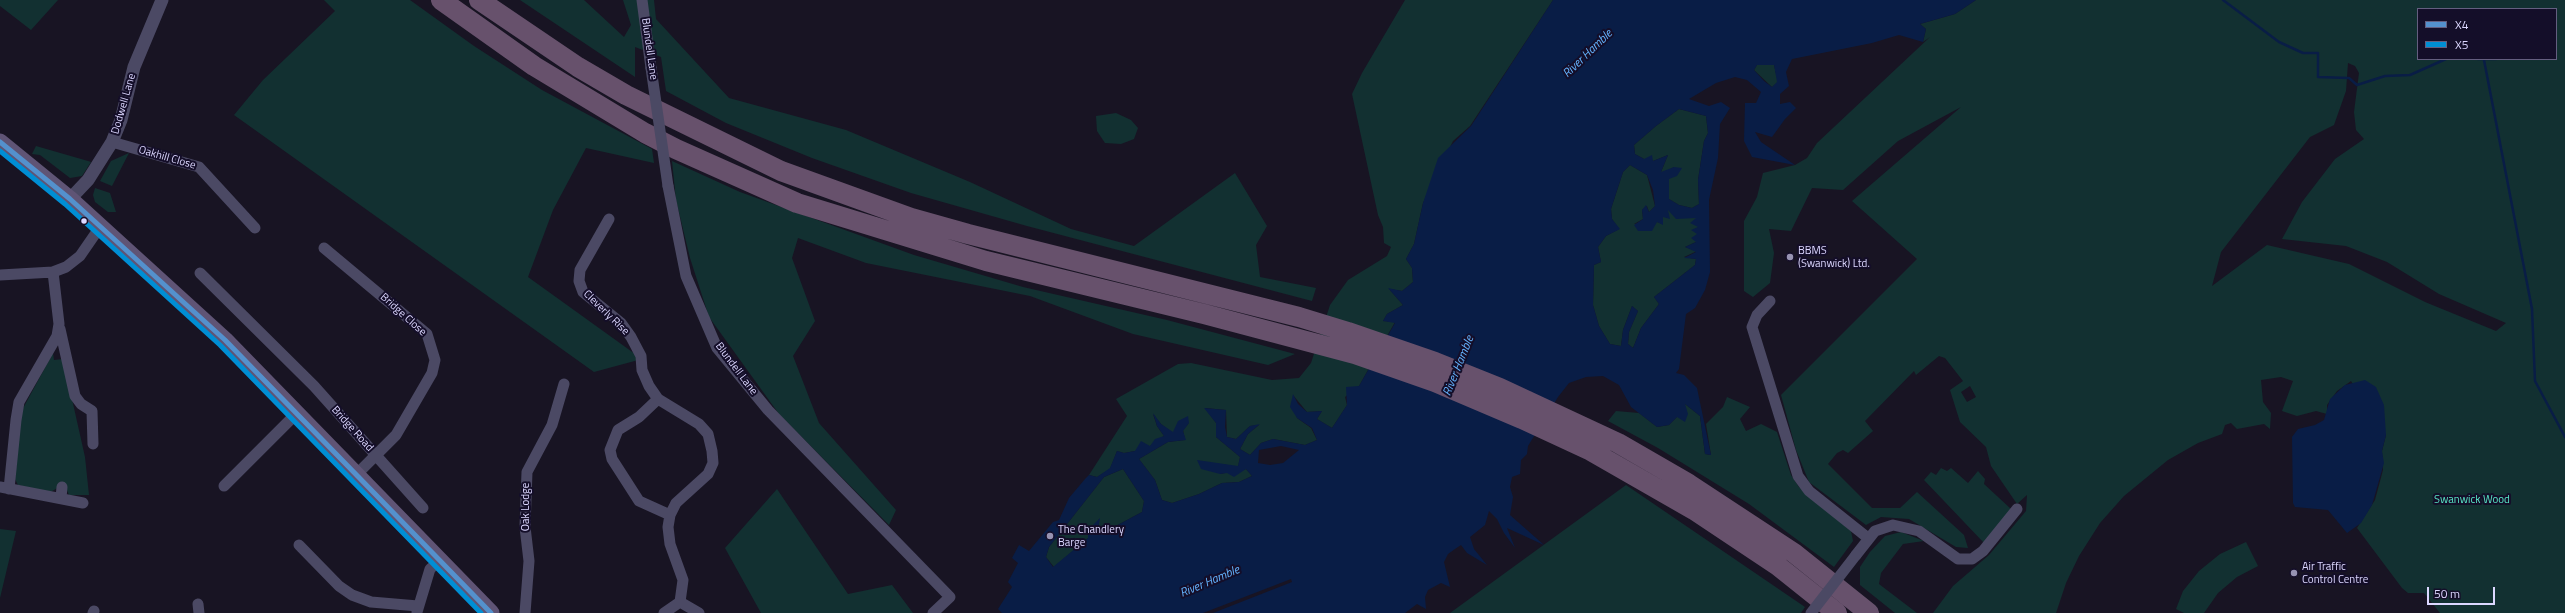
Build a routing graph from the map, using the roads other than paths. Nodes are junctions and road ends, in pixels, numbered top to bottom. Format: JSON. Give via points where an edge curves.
{"nodes":[{"id":1,"x":162,"y":0,"type":"edge"},
{"id":2,"x":441,"y":0,"type":"edge"},
{"id":3,"x":479,"y":0,"type":"edge"},
{"id":4,"x":642,"y":0,"type":"edge"},
{"id":5,"x":0,"y":142,"type":"edge"},
{"id":6,"x":112,"y":142,"type":"junction"},
{"id":7,"x":70,"y":199,"type":"junction"},
{"id":8,"x":610,"y":219,"type":"dead end"},
{"id":9,"x":252,"y":220,"type":"dead end"},
{"id":10,"x":100,"y":227,"type":"junction"},
{"id":11,"x":324,"y":248,"type":"dead end"},
{"id":12,"x":53,"y":272,"type":"junction"},
{"id":13,"x":200,"y":273,"type":"dead end"},
{"id":14,"x":0,"y":275,"type":"edge"},
{"id":15,"x":1770,"y":301,"type":"dead end"},
{"id":16,"x":59,"y":324,"type":"junction"},
{"id":17,"x":564,"y":384,"type":"dead end"},
{"id":18,"x":658,"y":400,"type":"junction"},
{"id":19,"x":296,"y":414,"type":"junction"},
{"id":20,"x":93,"y":444,"type":"dead end"},
{"id":21,"x":1613,"y":452,"type":"junction"},
{"id":22,"x":376,"y":455,"type":"junction"},
{"id":23,"x":356,"y":475,"type":"junction"},
{"id":24,"x":224,"y":486,"type":"dead end"},
{"id":25,"x":62,"y":487,"type":"dead end"},
{"id":26,"x":5,"y":488,"type":"edge"},
{"id":27,"x":61,"y":498,"type":"junction"},
{"id":28,"x":83,"y":503,"type":"dead end"},
{"id":29,"x":423,"y":508,"type":"dead end"},
{"id":30,"x":2018,"y":509,"type":"dead end"},
{"id":31,"x":670,"y":515,"type":"junction"},
{"id":32,"x":1868,"y":538,"type":"junction"},
{"id":33,"x":305,"y":548,"type":"dead end"},
{"id":34,"x":439,"y":561,"type":"junction"},
{"id":35,"x":680,"y":602,"type":"junction"},
{"id":36,"x":418,"y":609,"type":"edge"},
{"id":37,"x":491,"y":613,"type":"edge"},
{"id":38,"x":525,"y":613,"type":"edge"},
{"id":39,"x":664,"y":613,"type":"edge"},
{"id":40,"x":699,"y":613,"type":"edge"},
{"id":41,"x":933,"y":613,"type":"edge"},
{"id":42,"x":1811,"y":613,"type":"edge"},
{"id":43,"x":1837,"y":613,"type":"edge"},
{"id":44,"x":1869,"y":613,"type":"edge"}],
"edges":[{"from":1,"to":6,"type":"street","name":"Dodwell Lane","via":[[134,67],[121,120]]},
{"from":2,"to":21,"type":"highway","via":[[534,66],[645,133],[676,150],[796,203],[986,261],[1355,354],[1434,382],[1547,430]]},
{"from":3,"to":21,"type":"highway","via":[[578,67],[626,95],[781,171],[911,218],[1299,317],[1373,339],[1538,404]]},
{"from":4,"to":41,"type":"street","name":"Blundell Lane","bridge":true,"via":[[668,186],[686,276],[717,348],[768,410],[950,597]]},
{"from":5,"to":7,"type":"main road"},
{"from":6,"to":7,"type":"street","name":"Dodwell Lane","via":[[88,180]]},
{"from":6,"to":9,"type":"street","name":"Oakhill Close","via":[[199,167]]},
{"from":7,"to":10,"type":"main road"},
{"from":8,"to":18,"type":"street","name":"Cleverly Rise","via":[[580,270],[579,282],[583,292],[605,308],[631,336],[642,356],[642,370]]},
{"from":10,"to":12,"type":"street","via":[[80,256],[66,268]]},
{"from":10,"to":19,"type":"main road","via":[[225,340]]},
{"from":11,"to":22,"type":"street","name":"Bridge Close","via":[[427,334],[434,349],[432,373],[396,435]]},
{"from":12,"to":14,"type":"street"},
{"from":12,"to":16,"type":"street"},
{"from":13,"to":22,"type":"street","name":"Bridge Road"},
{"from":15,"to":32,"type":"street","via":[[1757,315],[1752,327],[1798,476],[1809,491]]},
{"from":16,"to":20,"type":"street","via":[[75,396],[81,404],[92,411]]},
{"from":16,"to":26,"type":"street","via":[[58,336],[20,402]]},
{"from":17,"to":38,"type":"street","name":"Oak Lodge","via":[[552,425],[527,472],[525,527],[529,560]]},
{"from":18,"to":31,"type":"street","name":"Cleverly Rise","via":[[699,424],[708,434],[712,451],[713,463],[708,474],[676,504]]},
{"from":18,"to":31,"type":"street","via":[[639,417],[618,430],[610,450],[612,459],[639,501]]},
{"from":19,"to":23,"type":"main road"},
{"from":19,"to":24,"type":"street"},
{"from":21,"to":43,"type":"highway","via":[[1756,551]]},
{"from":21,"to":44,"type":"highway","via":[[1689,484],[1806,562]]},
{"from":22,"to":23,"type":"street","name":"Bridge Close"},
{"from":22,"to":29,"type":"street","name":"Bridge Road"},
{"from":23,"to":34,"type":"main road"},
{"from":25,"to":27,"type":"street"},
{"from":26,"to":27,"type":"street"},
{"from":27,"to":28,"type":"street"},
{"from":30,"to":32,"type":"street","via":[[1982,553],[1967,560],[1954,557],[1919,531],[1907,526],[1887,525]]},
{"from":31,"to":35,"type":"street","via":[[670,544],[683,580]]},
{"from":32,"to":42,"type":"street","bridge":true},
{"from":33,"to":36,"type":"street","via":[[339,586],[352,595],[371,602]]},
{"from":34,"to":36,"type":"street","via":[[430,570]]},
{"from":34,"to":37,"type":"main road"},
{"from":35,"to":39,"type":"street"},
{"from":35,"to":40,"type":"street"}]}
